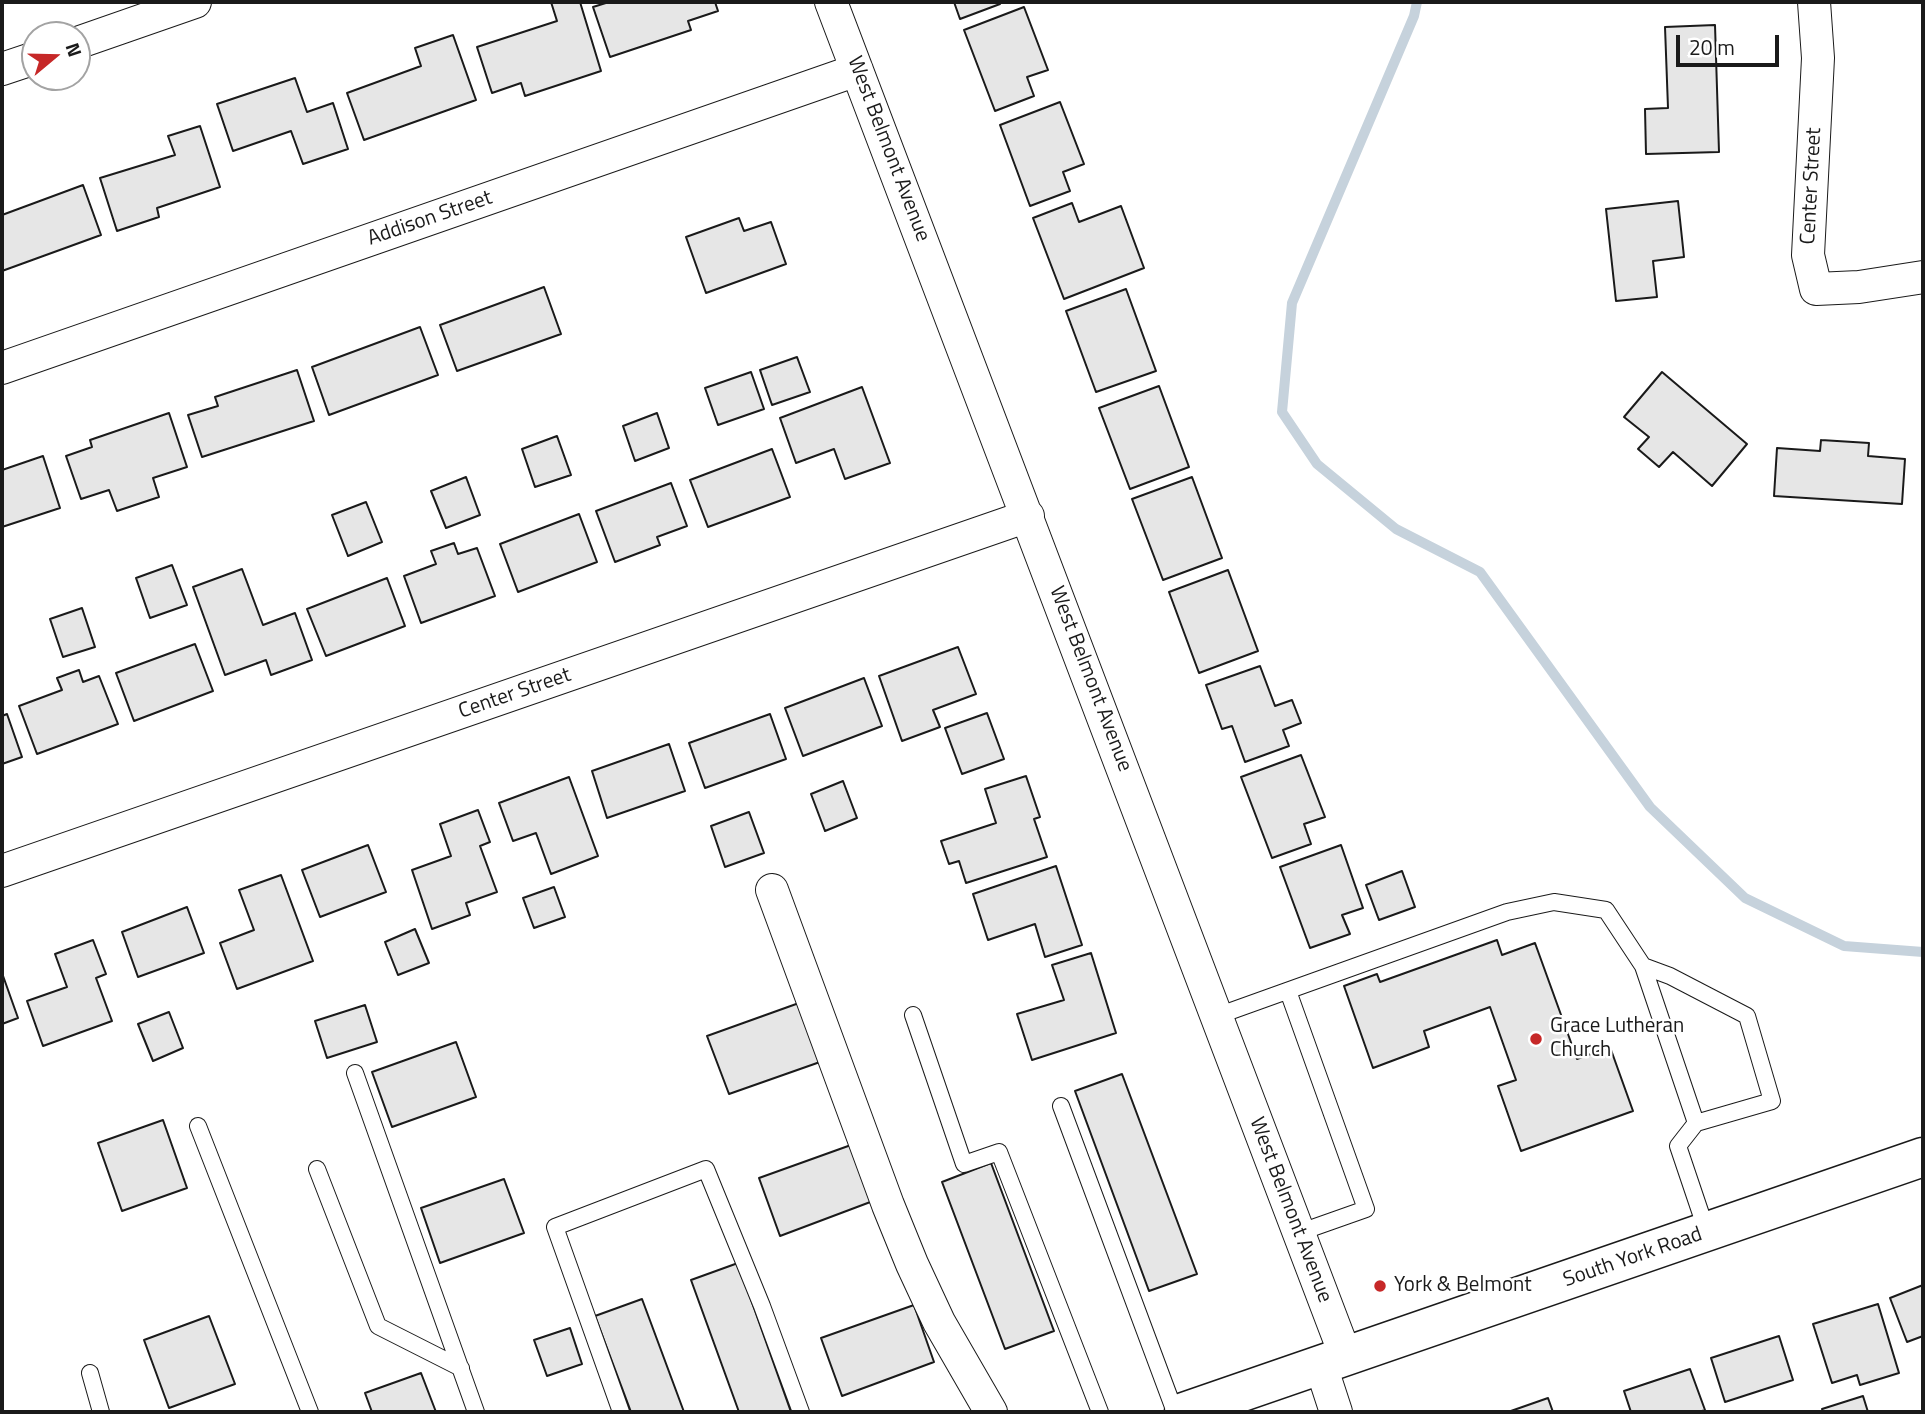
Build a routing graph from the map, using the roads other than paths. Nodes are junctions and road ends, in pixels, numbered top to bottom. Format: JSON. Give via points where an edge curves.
{"nodes":[{"id":1,"x":195,"y":2,"type":"edge"},
{"id":2,"x":831,"y":2,"type":"edge"},
{"id":3,"x":1814,"y":2,"type":"edge"},
{"id":4,"x":91,"y":38,"type":"edge"},
{"id":5,"x":21,"y":63,"type":"edge"},
{"id":6,"x":2,"y":69,"type":"edge"},
{"id":7,"x":857,"y":69,"type":"junction"},
{"id":8,"x":1923,"y":277,"type":"edge"},
{"id":9,"x":2,"y":368,"type":"edge"},
{"id":10,"x":1028,"y":516,"type":"junction"},
{"id":11,"x":2,"y":871,"type":"edge"},
{"id":12,"x":772,"y":890,"type":"dead end"},
{"id":13,"x":1643,"y":966,"type":"junction"},
{"id":14,"x":1288,"y":991,"type":"junction"},
{"id":15,"x":912,"y":1015,"type":"dead end"},
{"id":16,"x":1217,"y":1016,"type":"junction"},
{"id":17,"x":355,"y":1073,"type":"dead end"},
{"id":18,"x":1061,"y":1106,"type":"dead end"},
{"id":19,"x":1696,"y":1124,"type":"junction"},
{"id":20,"x":198,"y":1126,"type":"dead end"},
{"id":21,"x":1923,"y":1157,"type":"edge"},
{"id":22,"x":317,"y":1169,"type":"dead end"},
{"id":23,"x":1707,"y":1232,"type":"junction"},
{"id":24,"x":1298,"y":1233,"type":"junction"},
{"id":25,"x":1333,"y":1362,"type":"junction"},
{"id":26,"x":461,"y":1368,"type":"junction"},
{"id":27,"x":90,"y":1373,"type":"dead end"},
{"id":28,"x":102,"y":1412,"type":"edge"},
{"id":29,"x":310,"y":1412,"type":"edge"},
{"id":30,"x":476,"y":1412,"type":"edge"},
{"id":31,"x":621,"y":1412,"type":"edge"},
{"id":32,"x":801,"y":1412,"type":"edge"},
{"id":33,"x":991,"y":1412,"type":"edge"},
{"id":34,"x":1100,"y":1412,"type":"edge"},
{"id":35,"x":1175,"y":1412,"type":"edge"},
{"id":36,"x":1184,"y":1412,"type":"edge"},
{"id":37,"x":1336,"y":1412,"type":"edge"}],
"edges":[{"from":1,"to":4,"type":"street"},
{"from":2,"to":7,"type":"street","name":"West Belmont Avenue"},
{"from":3,"to":8,"type":"street","name":"Center Street","via":[[1818,58],[1808,256],[1816,289]]},
{"from":5,"to":6,"type":"street"},
{"from":7,"to":9,"type":"street","name":"Addison Street"},
{"from":7,"to":10,"type":"street","name":"West Belmont Avenue"},
{"from":10,"to":11,"type":"street","name":"Center Street"},
{"from":10,"to":16,"type":"street","name":"West Belmont Avenue"},
{"from":12,"to":33,"type":"street","via":[[912,1264]]},
{"from":13,"to":14,"type":"lane","via":[[1606,910],[1554,902],[1507,912]]},
{"from":13,"to":19,"type":"lane"},
{"from":13,"to":19,"type":"lane","via":[[1747,1016],[1772,1101]]},
{"from":14,"to":16,"type":"lane"},
{"from":14,"to":24,"type":"lane","via":[[1366,1209]]},
{"from":15,"to":34,"type":"lane","via":[[964,1164],[999,1152]]},
{"from":16,"to":24,"type":"street","name":"West Belmont Avenue"},
{"from":17,"to":26,"type":"lane"},
{"from":18,"to":35,"type":"lane"},
{"from":19,"to":23,"type":"lane","via":[[1678,1146]]},
{"from":20,"to":29,"type":"lane"},
{"from":21,"to":23,"type":"main road","name":"South York Road"},
{"from":22,"to":26,"type":"lane","via":[[378,1326]]},
{"from":23,"to":25,"type":"main road","name":"South York Road"},
{"from":24,"to":25,"type":"street","name":"West Belmont Avenue"},
{"from":25,"to":36,"type":"main road","name":"South York Road"},
{"from":25,"to":37,"type":"street","name":"West Belmont Avenue"},
{"from":26,"to":30,"type":"lane"},
{"from":27,"to":28,"type":"lane"},
{"from":31,"to":32,"type":"lane","via":[[555,1227],[706,1169]]}]}
